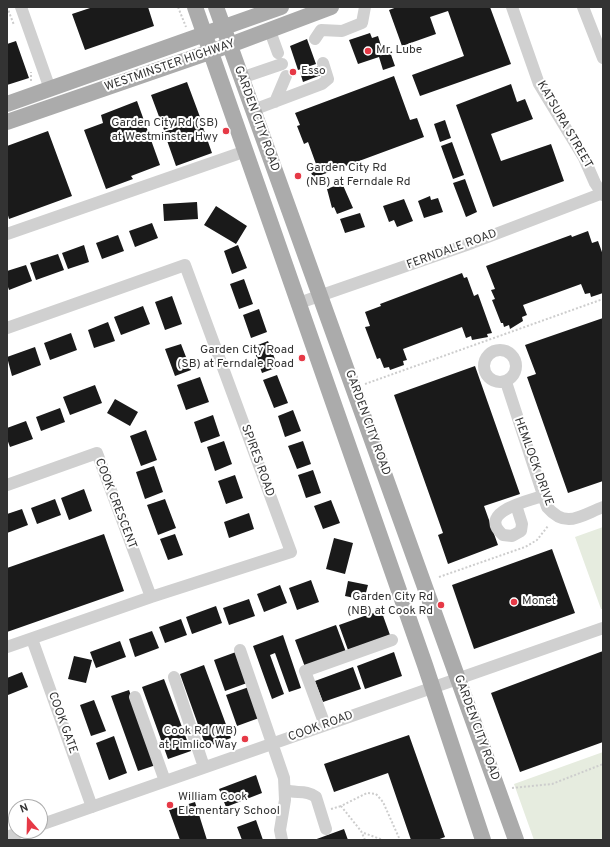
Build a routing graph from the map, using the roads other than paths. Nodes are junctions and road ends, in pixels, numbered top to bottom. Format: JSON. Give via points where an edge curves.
{"nodes":[{"id":1,"x":21,"y":7,"type":"edge"},
{"id":2,"x":195,"y":7,"type":"edge"},
{"id":3,"x":216,"y":7,"type":"edge"},
{"id":4,"x":281,"y":7,"type":"edge"},
{"id":5,"x":331,"y":7,"type":"edge"},
{"id":6,"x":365,"y":7,"type":"edge"},
{"id":7,"x":512,"y":7,"type":"edge"},
{"id":8,"x":583,"y":7,"type":"edge"},
{"id":9,"x":315,"y":14,"type":"junction"},
{"id":10,"x":223,"y":28,"type":"junction"},
{"id":11,"x":270,"y":31,"type":"junction"},
{"id":12,"x":205,"y":35,"type":"junction"},
{"id":13,"x":230,"y":46,"type":"junction"},
{"id":14,"x":211,"y":52,"type":"junction"},
{"id":15,"x":603,"y":58,"type":"edge"},
{"id":16,"x":324,"y":63,"type":"dead end"},
{"id":17,"x":286,"y":76,"type":"dead end"},
{"id":18,"x":241,"y":78,"type":"junction"},
{"id":19,"x":50,"y":89,"type":"junction"},
{"id":20,"x":275,"y":102,"type":"junction"},
{"id":21,"x":7,"y":104,"type":"edge"},
{"id":22,"x":253,"y":110,"type":"junction"},
{"id":23,"x":7,"y":122,"type":"edge"},
{"id":24,"x":246,"y":151,"type":"junction"},
{"id":25,"x":603,"y":194,"type":"edge"},
{"id":26,"x":7,"y":234,"type":"edge"},
{"id":27,"x":321,"y":296,"type":"junction"},
{"id":28,"x":299,"y":303,"type":"junction"},
{"id":29,"x":7,"y":328,"type":"edge"},
{"id":30,"x":506,"y":382,"type":"dead end"},
{"id":31,"x":7,"y":485,"type":"edge"},
{"id":32,"x":543,"y":496,"type":"junction"},
{"id":33,"x":516,"y":505,"type":"dead end"},
{"id":34,"x":603,"y":507,"type":"edge"},
{"id":35,"x":151,"y":598,"type":"junction"},
{"id":36,"x":603,"y":628,"type":"edge"},
{"id":37,"x":32,"y":639,"type":"junction"},
{"id":38,"x":392,"y":640,"type":"dead end"},
{"id":39,"x":7,"y":647,"type":"edge"},
{"id":40,"x":240,"y":650,"type":"dead end"},
{"id":41,"x":174,"y":677,"type":"dead end"},
{"id":42,"x":458,"y":679,"type":"junction"},
{"id":43,"x":433,"y":687,"type":"junction"},
{"id":44,"x":135,"y":697,"type":"dead end"},
{"id":45,"x":325,"y":725,"type":"junction"},
{"id":46,"x":272,"y":744,"type":"junction"},
{"id":47,"x":204,"y":767,"type":"junction"},
{"id":48,"x":165,"y":781,"type":"junction"},
{"id":49,"x":285,"y":790,"type":"junction"},
{"id":50,"x":92,"y":807,"type":"junction"},
{"id":51,"x":472,"y":808,"type":"junction"},
{"id":52,"x":48,"y":822,"type":"edge"},
{"id":53,"x":326,"y":829,"type":"dead end"},
{"id":54,"x":282,"y":840,"type":"edge"},
{"id":55,"x":476,"y":840,"type":"edge"},
{"id":56,"x":483,"y":840,"type":"edge"},
{"id":57,"x":516,"y":840,"type":"edge"}],
"edges":[{"from":1,"to":19,"type":"street"},
{"from":2,"to":12,"type":"main road","name":"GARDEN CITY ROAD"},
{"from":3,"to":10,"type":"main road","name":"GARDEN CITY ROAD"},
{"from":4,"to":10,"type":"main road","name":"WESTMINSTER HIGHWAY"},
{"from":5,"to":9,"type":"main road","name":"WESTMINSTER HIGHWAY"},
{"from":6,"to":9,"type":"street","via":[[362,22],[342,31],[318,35]]},
{"from":7,"to":25,"type":"street","name":"KATSURA STREET","via":[[539,84]]},
{"from":8,"to":15,"type":"street"},
{"from":9,"to":11,"type":"main road","name":"WESTMINSTER HIGHWAY"},
{"from":10,"to":12,"type":"main road","name":"WESTMINSTER HIGHWAY"},
{"from":10,"to":13,"type":"main road","name":"GARDEN CITY ROAD"},
{"from":11,"to":13,"type":"main road","name":"WESTMINSTER HIGHWAY"},
{"from":11,"to":18,"type":"street","via":[[280,58]]},
{"from":12,"to":14,"type":"main road","name":"GARDEN CITY ROAD"},
{"from":12,"to":19,"type":"main road","name":"WESTMINSTER HIGHWAY"},
{"from":13,"to":14,"type":"main road","name":"WESTMINSTER HIGHWAY"},
{"from":13,"to":18,"type":"main road","name":"GARDEN CITY ROAD"},
{"from":14,"to":23,"type":"main road","name":"WESTMINSTER HIGHWAY"},
{"from":14,"to":24,"type":"main road","name":"GARDEN CITY ROAD"},
{"from":16,"to":20,"type":"street","via":[[328,79],[322,84]]},
{"from":17,"to":20,"type":"street"},
{"from":18,"to":22,"type":"main road","name":"GARDEN CITY ROAD"},
{"from":19,"to":21,"type":"main road","name":"WESTMINSTER HIGHWAY"},
{"from":20,"to":22,"type":"street"},
{"from":22,"to":27,"type":"main road","name":"GARDEN CITY ROAD"},
{"from":24,"to":26,"type":"street"},
{"from":24,"to":28,"type":"main road","name":"GARDEN CITY ROAD"},
{"from":25,"to":27,"type":"street","name":"FERNDALE ROAD"},
{"from":27,"to":28,"type":"street","name":"FERNDALE ROAD"},
{"from":27,"to":42,"type":"main road","name":"GARDEN CITY ROAD"},
{"from":28,"to":43,"type":"main road","name":"GARDEN CITY ROAD"},
{"from":29,"to":35,"type":"street","name":"SPIRES ROAD","via":[[185,265],[291,552]]},
{"from":30,"to":32,"type":"street","name":"HEMLOCK DRIVE"},
{"from":31,"to":35,"type":"street","name":"COOK CRESCENT","via":[[97,453]]},
{"from":32,"to":33,"type":"street"},
{"from":32,"to":34,"type":"street","name":"HEMLOCK DRIVE","via":[[547,507],[555,516],[570,520]]},
{"from":35,"to":37,"type":"street","name":"SPIRES ROAD"},
{"from":36,"to":42,"type":"street","name":"COOK ROAD"},
{"from":37,"to":39,"type":"street","name":"SPIRES ROAD"},
{"from":37,"to":50,"type":"street","name":"COOK GATE"},
{"from":38,"to":45,"type":"street","via":[[305,671]]},
{"from":40,"to":46,"type":"street"},
{"from":41,"to":47,"type":"street"},
{"from":42,"to":43,"type":"street","name":"COOK ROAD"},
{"from":42,"to":57,"type":"main road","name":"GARDEN CITY ROAD"},
{"from":43,"to":45,"type":"street","name":"COOK ROAD"},
{"from":43,"to":51,"type":"main road","name":"GARDEN CITY ROAD"},
{"from":44,"to":48,"type":"street"},
{"from":45,"to":46,"type":"street","name":"COOK ROAD"},
{"from":46,"to":47,"type":"street","name":"COOK ROAD"},
{"from":46,"to":49,"type":"street","via":[[284,778]]},
{"from":47,"to":48,"type":"street","name":"COOK ROAD"},
{"from":48,"to":50,"type":"street","name":"COOK ROAD"},
{"from":49,"to":53,"type":"street","via":[[292,793],[305,791],[316,797]]},
{"from":49,"to":54,"type":"street","via":[[280,830]]},
{"from":50,"to":52,"type":"street","name":"COOK ROAD"},
{"from":51,"to":55,"type":"street","via":[[470,824]]},
{"from":51,"to":56,"type":"main road","name":"GARDEN CITY ROAD"}]}
